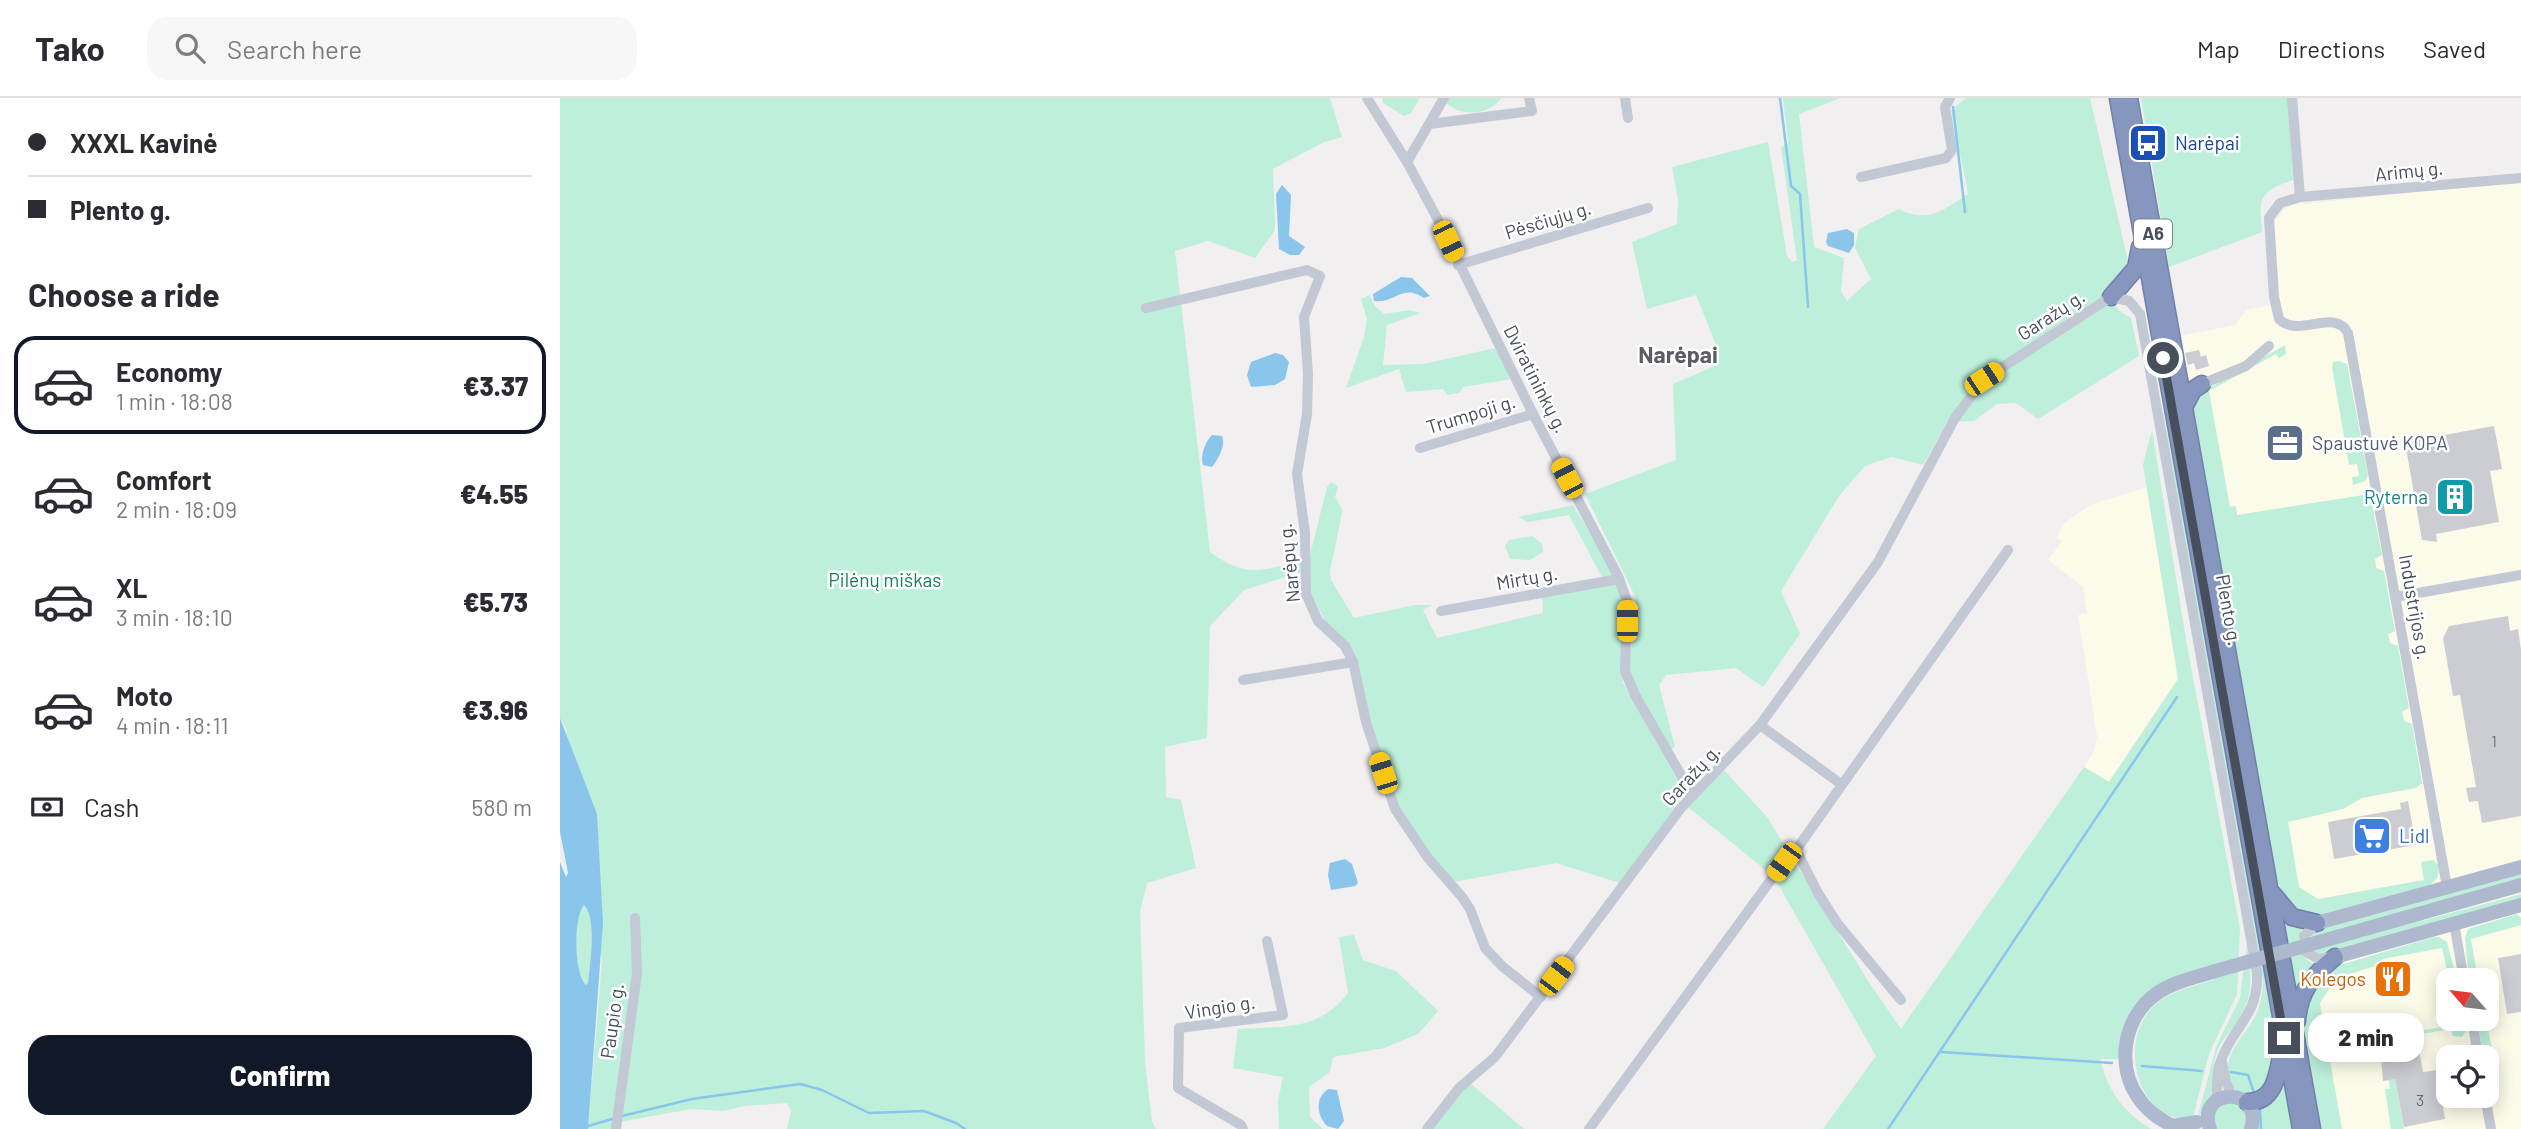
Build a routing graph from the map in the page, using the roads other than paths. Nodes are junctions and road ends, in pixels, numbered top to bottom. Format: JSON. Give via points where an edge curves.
{"nodes":[{"id":1,"x":1367,"y":98,"type":"edge"},
{"id":2,"x":1444,"y":98,"type":"edge"},
{"id":3,"x":1529,"y":98,"type":"edge"},
{"id":4,"x":1625,"y":98,"type":"edge"},
{"id":5,"x":1950,"y":98,"type":"edge"},
{"id":6,"x":2118,"y":98,"type":"edge"},
{"id":7,"x":2129,"y":98,"type":"edge"},
{"id":8,"x":2292,"y":98,"type":"edge"},
{"id":9,"x":1628,"y":118,"type":"dead end"},
{"id":10,"x":1429,"y":124,"type":"junction"},
{"id":11,"x":1407,"y":162,"type":"junction"},
{"id":12,"x":1861,"y":177,"type":"dead end"},
{"id":13,"x":2521,"y":178,"type":"edge"},
{"id":14,"x":2300,"y":198,"type":"junction"},
{"id":15,"x":1648,"y":208,"type":"dead end"},
{"id":16,"x":2141,"y":230,"type":"junction"},
{"id":17,"x":1458,"y":265,"type":"junction"},
{"id":18,"x":2111,"y":297,"type":"junction"},
{"id":19,"x":1146,"y":308,"type":"dead end"},
{"id":20,"x":2270,"y":346,"type":"dead end"},
{"id":21,"x":2176,"y":370,"type":"junction"},
{"id":22,"x":2202,"y":384,"type":"junction"},
{"id":23,"x":2183,"y":409,"type":"junction"},
{"id":24,"x":1533,"y":414,"type":"junction"},
{"id":25,"x":1420,"y":448,"type":"dead end"},
{"id":26,"x":2007,"y":550,"type":"dead end"},
{"id":27,"x":2521,"y":575,"type":"edge"},
{"id":28,"x":1619,"y":579,"type":"junction"},
{"id":29,"x":2395,"y":597,"type":"junction"},
{"id":30,"x":1441,"y":611,"type":"dead end"},
{"id":31,"x":1353,"y":662,"type":"junction"},
{"id":32,"x":1243,"y":680,"type":"dead end"},
{"id":33,"x":1760,"y":724,"type":"junction"},
{"id":34,"x":1841,"y":785,"type":"junction"},
{"id":35,"x":1693,"y":796,"type":"junction"},
{"id":36,"x":1796,"y":850,"type":"junction"},
{"id":37,"x":2521,"y":867,"type":"edge"},
{"id":38,"x":2521,"y":885,"type":"edge"},
{"id":39,"x":2447,"y":887,"type":"junction"},
{"id":40,"x":2270,"y":890,"type":"junction"},
{"id":41,"x":2521,"y":905,"type":"edge"},
{"id":42,"x":635,"y":918,"type":"dead end"},
{"id":43,"x":2317,"y":923,"type":"junction"},
{"id":44,"x":2454,"y":923,"type":"junction"},
{"id":45,"x":1267,"y":941,"type":"dead end"},
{"id":46,"x":2335,"y":957,"type":"junction"},
{"id":47,"x":2462,"y":968,"type":"edge"},
{"id":48,"x":1541,"y":997,"type":"junction"},
{"id":49,"x":1901,"y":1000,"type":"dead end"},
{"id":50,"x":2290,"y":1039,"type":"junction"},
{"id":51,"x":2222,"y":1058,"type":"junction"},
{"id":52,"x":2239,"y":1099,"type":"junction"},
{"id":53,"x":2216,"y":1102,"type":"junction"},
{"id":54,"x":2487,"y":1108,"type":"edge"},
{"id":55,"x":2205,"y":1123,"type":"edge"},
{"id":56,"x":2176,"y":1127,"type":"edge"},
{"id":57,"x":616,"y":1129,"type":"edge"},
{"id":58,"x":1243,"y":1129,"type":"edge"},
{"id":59,"x":1427,"y":1129,"type":"edge"},
{"id":60,"x":1589,"y":1129,"type":"edge"},
{"id":61,"x":2251,"y":1129,"type":"edge"},
{"id":62,"x":2301,"y":1129,"type":"edge"},
{"id":63,"x":2312,"y":1129,"type":"edge"},
{"id":64,"x":2491,"y":1129,"type":"edge"}],
"edges":[{"from":1,"to":11,"type":"street","name":"Dviratininkų g."},
{"from":2,"to":10,"type":"street"},
{"from":3,"to":10,"type":"street","via":[[1532,111]]},
{"from":4,"to":9,"type":"street"},
{"from":5,"to":12,"type":"street","via":[[1945,107],[1952,149],[1946,158]]},
{"from":6,"to":16,"type":"highway","name":"Plento g.","number":"A6"},
{"from":7,"to":21,"type":"highway","name":"Plento g.","number":"A6"},
{"from":8,"to":14,"type":"street"},
{"from":10,"to":11,"type":"street"},
{"from":11,"to":17,"type":"street","name":"Dviratininkų g."},
{"from":13,"to":14,"type":"street","name":"Arimų g."},
{"from":14,"to":29,"type":"street","name":"Industrijos g.","via":[[2280,203],[2269,218],[2274,298],[2279,319],[2292,327],[2335,322],[2348,333]]},
{"from":15,"to":17,"type":"street","name":"Pėsčiųjų g."},
{"from":16,"to":18,"type":"highway","via":[[2136,268]]},
{"from":16,"to":50,"type":"highway","name":"Plento g.","number":"A6"},
{"from":17,"to":24,"type":"street","name":"Dviratininkų g."},
{"from":18,"to":33,"type":"street","name":"Garažų g.","via":[[1975,389],[1878,562]]},
{"from":18,"to":51,"type":"street","name":"Garažų g.","via":[[2129,301],[2140,314],[2257,972],[2255,1003]]},
{"from":19,"to":31,"type":"street","name":"Narėpų g.","via":[[1307,270],[1320,276],[1304,317],[1307,414],[1297,474],[1305,533],[1305,586],[1311,610],[1345,646]]},
{"from":20,"to":22,"type":"street","via":[[2246,366]]},
{"from":21,"to":22,"type":"highway"},
{"from":21,"to":23,"type":"highway","name":"Plento g.","number":"A6"},
{"from":22,"to":23,"type":"highway","via":[[2193,390]]},
{"from":23,"to":40,"type":"highway","name":"Plento g.","number":"A6"},
{"from":24,"to":25,"type":"street","name":"Trumpoji g."},
{"from":24,"to":28,"type":"street","name":"Dviratininkų g."},
{"from":26,"to":34,"type":"street"},
{"from":27,"to":29,"type":"street"},
{"from":28,"to":30,"type":"street","name":"Mirtų g."},
{"from":28,"to":35,"type":"street","name":"Dviratininkų g.","via":[[1627,601],[1625,671]]},
{"from":29,"to":39,"type":"street","name":"Industrijos g."},
{"from":31,"to":32,"type":"street"},
{"from":31,"to":48,"type":"street","name":"Narėpų g.","via":[[1366,722],[1395,809],[1466,903],[1485,948]]},
{"from":33,"to":34,"type":"street"},
{"from":33,"to":35,"type":"street","name":"Garažų g."},
{"from":34,"to":36,"type":"street"},
{"from":35,"to":48,"type":"street","name":"Garažų g."},
{"from":36,"to":49,"type":"street","via":[[1838,923]]},
{"from":36,"to":60,"type":"street"},
{"from":37,"to":39,"type":"main road"},
{"from":38,"to":56,"type":"main road","bridge":true,"via":[[2212,972],[2156,994],[2139,1011],[2127,1034],[2125,1061],[2132,1087],[2146,1108]]},
{"from":39,"to":43,"type":"main road"},
{"from":40,"to":43,"type":"highway","via":[[2292,917]]},
{"from":40,"to":50,"type":"highway","name":"Plento g.","number":"A6"},
{"from":41,"to":44,"type":"main road"},
{"from":42,"to":57,"type":"street","name":"Paupio g.","via":[[637,973]]},
{"from":43,"to":46,"type":"street","via":[[2304,936],[2306,952],[2318,959]]},
{"from":44,"to":46,"type":"main road"},
{"from":44,"to":47,"type":"street"},
{"from":45,"to":58,"type":"street","name":"Vingio g.","via":[[1283,1014],[1179,1028],[1178,1088]]},
{"from":46,"to":50,"type":"highway","via":[[2305,988]]},
{"from":48,"to":59,"type":"street","name":"Garažų g.","via":[[1495,1057],[1459,1088]]},
{"from":50,"to":52,"type":"highway","via":[[2273,1086],[2261,1100]]},
{"from":50,"to":62,"type":"highway","name":"Plento g.","number":"A6"},
{"from":50,"to":63,"type":"highway","name":"Plento g.","number":"A6"},
{"from":51,"to":52,"type":"street","via":[[2226,1082]]},
{"from":51,"to":53,"type":"street","name":"Garažų g."},
{"from":52,"to":53,"type":"main road"},
{"from":52,"to":61,"type":"main road","via":[[2253,1115]]},
{"from":53,"to":55,"type":"main road"},
{"from":54,"to":64,"type":"street"},
{"from":55,"to":56,"type":"main road"}]}
